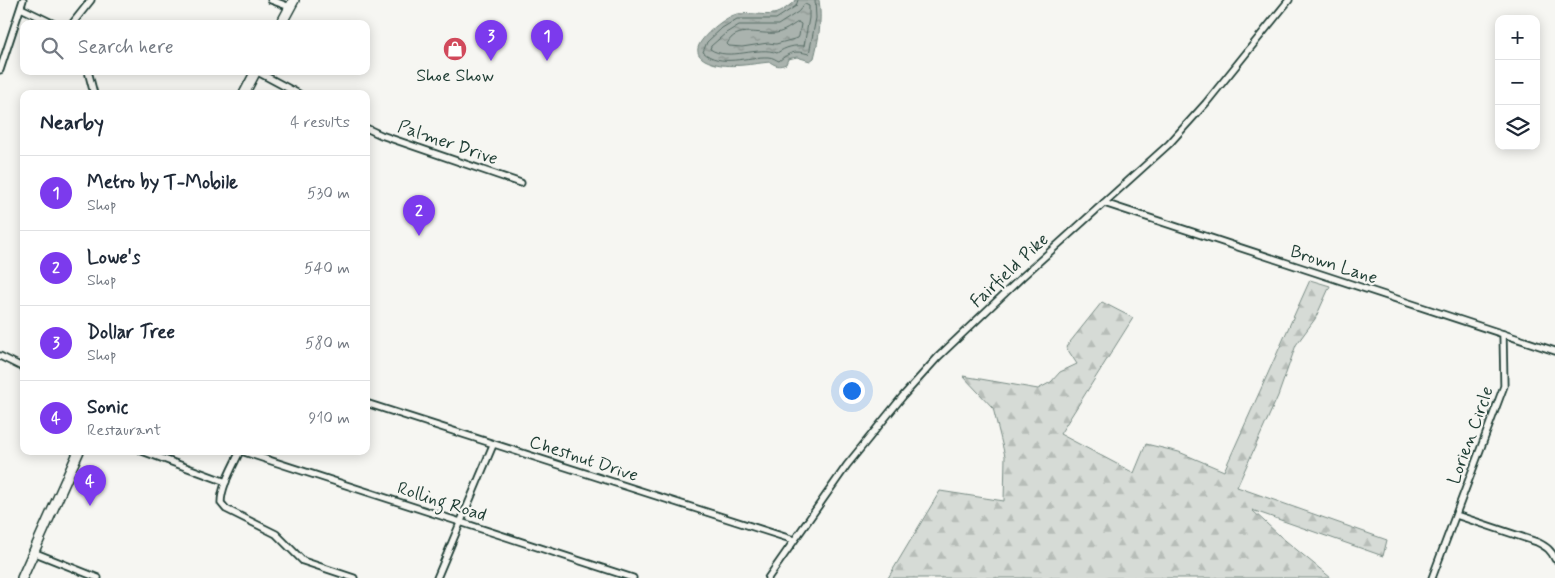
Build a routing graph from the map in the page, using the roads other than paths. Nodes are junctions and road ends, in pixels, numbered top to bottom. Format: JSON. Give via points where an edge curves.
{"nodes":[{"id":1,"x":23,"y":0,"type":"edge"},
{"id":2,"x":91,"y":0,"type":"edge"},
{"id":3,"x":271,"y":0,"type":"edge"},
{"id":4,"x":1289,"y":0,"type":"edge"},
{"id":5,"x":292,"y":3,"type":"edge"},
{"id":6,"x":21,"y":8,"type":"junction"},
{"id":7,"x":46,"y":20,"type":"edge"},
{"id":8,"x":75,"y":20,"type":"edge"},
{"id":9,"x":283,"y":20,"type":"edge"},
{"id":10,"x":0,"y":70,"type":"edge"},
{"id":11,"x":89,"y":75,"type":"edge"},
{"id":12,"x":254,"y":75,"type":"edge"},
{"id":13,"x":263,"y":75,"type":"edge"},
{"id":14,"x":93,"y":90,"type":"edge"},
{"id":15,"x":246,"y":90,"type":"edge"},
{"id":16,"x":292,"y":90,"type":"edge"},
{"id":17,"x":370,"y":130,"type":"edge"},
{"id":18,"x":521,"y":183,"type":"dead end"},
{"id":19,"x":1104,"y":203,"type":"junction"},
{"id":20,"x":1503,"y":334,"type":"junction"},
{"id":21,"x":1555,"y":351,"type":"edge"},
{"id":22,"x":0,"y":356,"type":"edge"},
{"id":23,"x":20,"y":366,"type":"edge"},
{"id":24,"x":370,"y":403,"type":"edge"},
{"id":25,"x":493,"y":444,"type":"junction"},
{"id":26,"x":77,"y":455,"type":"edge"},
{"id":27,"x":153,"y":455,"type":"edge"},
{"id":28,"x":238,"y":455,"type":"edge"},
{"id":29,"x":252,"y":455,"type":"edge"},
{"id":30,"x":226,"y":482,"type":"junction"},
{"id":31,"x":1456,"y":515,"type":"junction"},
{"id":32,"x":461,"y":523,"type":"junction"},
{"id":33,"x":794,"y":540,"type":"junction"},
{"id":34,"x":33,"y":552,"type":"junction"},
{"id":35,"x":1555,"y":560,"type":"edge"},
{"id":36,"x":22,"y":578,"type":"edge"},
{"id":37,"x":98,"y":578,"type":"edge"},
{"id":38,"x":354,"y":578,"type":"edge"},
{"id":39,"x":437,"y":578,"type":"edge"},
{"id":40,"x":633,"y":578,"type":"edge"},
{"id":41,"x":768,"y":578,"type":"edge"},
{"id":42,"x":1432,"y":578,"type":"edge"}],
"edges":[{"from":1,"to":6,"type":"street"},
{"from":2,"to":8,"type":"street"},
{"from":3,"to":5,"type":"street"},
{"from":4,"to":19,"type":"street","name":"Fairfield Pike","via":[[1187,125]]},
{"from":5,"to":9,"type":"highway"},
{"from":6,"to":7,"type":"street"},
{"from":6,"to":10,"type":"street"},
{"from":11,"to":14,"type":"street"},
{"from":12,"to":15,"type":"highway"},
{"from":13,"to":16,"type":"street"},
{"from":17,"to":18,"type":"street","name":"Palmer Drive"},
{"from":19,"to":20,"type":"street","name":"Brown Lane"},
{"from":19,"to":33,"type":"street","name":"Fairfield Pike","via":[[938,357],[865,442]]},
{"from":20,"to":21,"type":"street","name":"Brown Lane"},
{"from":20,"to":31,"type":"street","name":"Lorien Circle","via":[[1504,386]]},
{"from":22,"to":23,"type":"street"},
{"from":24,"to":25,"type":"street","name":"Chestnut Drive"},
{"from":25,"to":32,"type":"street"},
{"from":25,"to":33,"type":"street","name":"Chestnut Drive"},
{"from":26,"to":34,"type":"highway"},
{"from":27,"to":30,"type":"street"},
{"from":28,"to":30,"type":"street"},
{"from":29,"to":32,"type":"street","name":"Rolling Road"},
{"from":30,"to":38,"type":"street","via":[[221,503],[226,508],[276,534],[303,561]]},
{"from":31,"to":35,"type":"street","via":[[1537,542],[1551,551]]},
{"from":31,"to":42,"type":"street","name":"Lorien Circle"},
{"from":32,"to":39,"type":"street"},
{"from":32,"to":40,"type":"street","name":"Rolling Road"},
{"from":33,"to":41,"type":"street","name":"Fairfield Pike"},
{"from":34,"to":36,"type":"highway"},
{"from":34,"to":37,"type":"street"}]}
